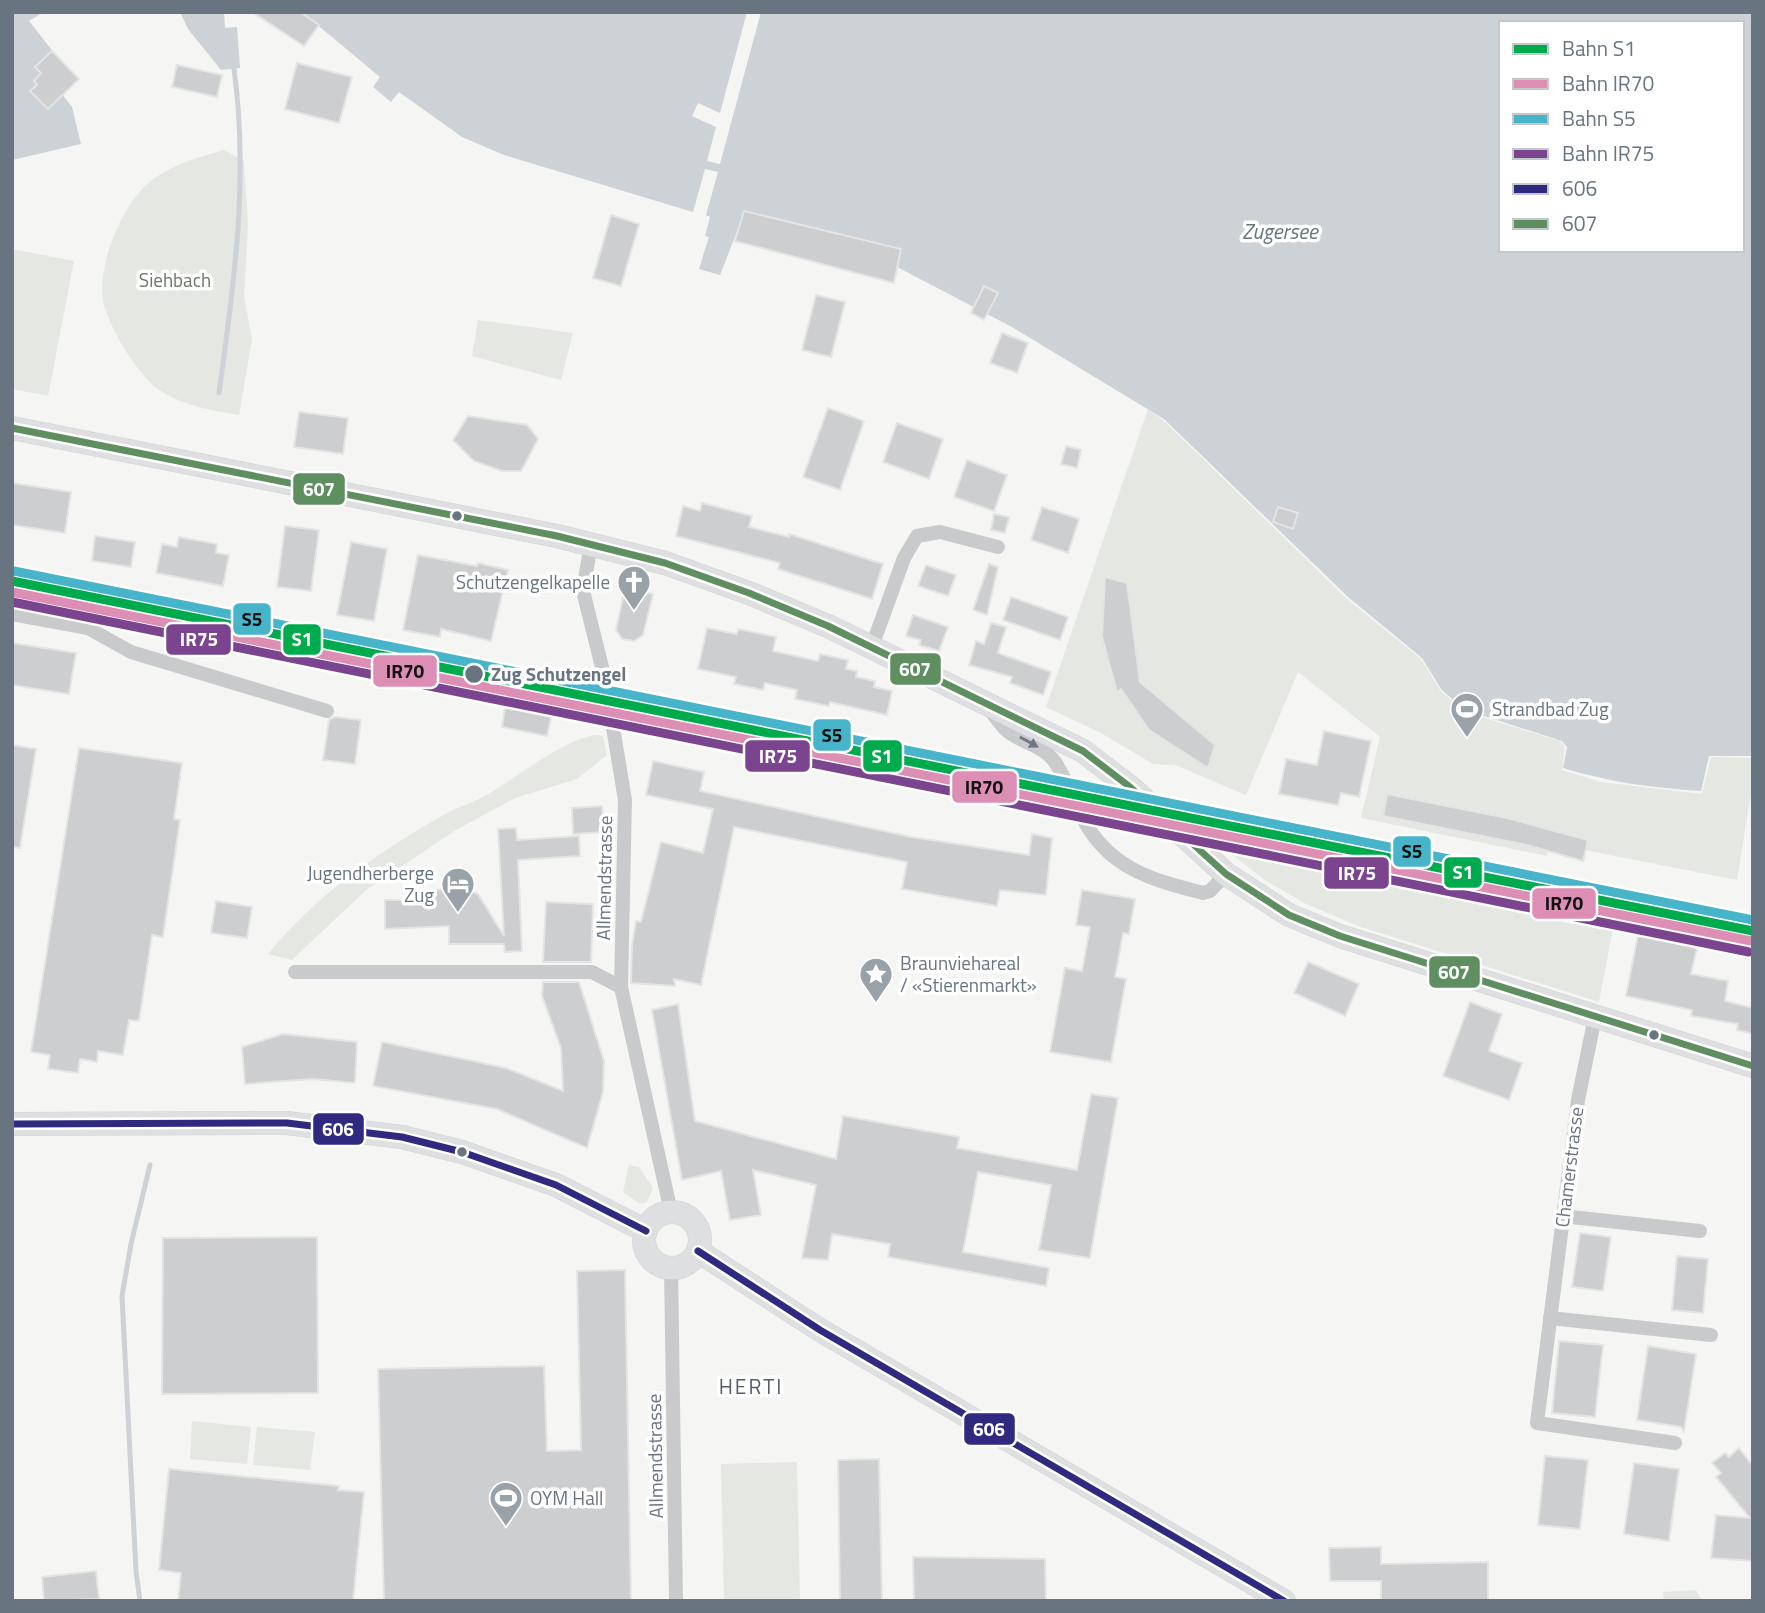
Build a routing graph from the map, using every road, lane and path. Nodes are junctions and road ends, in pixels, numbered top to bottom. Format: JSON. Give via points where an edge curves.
{"nodes":[{"id":1,"x":12,"y":428,"type":"edge"},
{"id":2,"x":591,"y":544,"type":"junction"},
{"id":3,"x":998,"y":547,"type":"dead end"},
{"id":4,"x":12,"y":614,"type":"edge"},
{"id":5,"x":872,"y":649,"type":"junction"},
{"id":6,"x":987,"y":706,"type":"junction"},
{"id":7,"x":327,"y":711,"type":"dead end"},
{"id":8,"x":1226,"y":874,"type":"junction"},
{"id":9,"x":295,"y":972,"type":"dead end"},
{"id":10,"x":621,"y":987,"type":"junction"},
{"id":11,"x":1595,"y":1017,"type":"junction"},
{"id":12,"x":1753,"y":1066,"type":"edge"},
{"id":13,"x":12,"y":1124,"type":"edge"},
{"id":14,"x":671,"y":1212,"type":"junction"},
{"id":15,"x":1562,"y":1216,"type":"junction"},
{"id":16,"x":646,"y":1231,"type":"junction"},
{"id":17,"x":1700,"y":1231,"type":"dead end"},
{"id":18,"x":698,"y":1251,"type":"junction"},
{"id":19,"x":671,"y":1268,"type":"junction"},
{"id":20,"x":1550,"y":1318,"type":"junction"},
{"id":21,"x":1711,"y":1335,"type":"dead end"},
{"id":22,"x":1675,"y":1443,"type":"dead end"},
{"id":23,"x":676,"y":1601,"type":"edge"},
{"id":24,"x":1284,"y":1601,"type":"edge"}],
"edges":[{"from":1,"to":2,"type":"main road"},
{"from":2,"to":5,"type":"main road","via":[[665,563],[749,593]]},
{"from":2,"to":10,"type":"street","name":"Allmendstrasse","via":[[583,591],[605,679],[625,800]]},
{"from":3,"to":5,"type":"street","via":[[940,531],[917,536],[904,558]]},
{"from":4,"to":7,"type":"street","via":[[88,628],[131,652]]},
{"from":5,"to":6,"type":"main road"},
{"from":6,"to":8,"type":"main road","via":[[1083,751]]},
{"from":6,"to":8,"type":"street","one_way":true,"via":[[1007,730],[1055,762],[1089,829],[1114,859],[1146,877],[1203,893]]},
{"from":8,"to":11,"type":"main road","via":[[1289,915],[1340,936]]},
{"from":9,"to":10,"type":"street","via":[[592,972]]},
{"from":10,"to":14,"type":"street","name":"Allmendstrasse"},
{"from":11,"to":12,"type":"main road"},
{"from":11,"to":15,"type":"street","name":"Chamerstrasse","via":[[1577,1100]]},
{"from":13,"to":16,"type":"main road","via":[[287,1123],[402,1137],[462,1152],[556,1185]]},
{"from":14,"to":16,"type":"main road","via":[[658,1216]]},
{"from":14,"to":18,"type":"main road","via":[[686,1215],[697,1227]]},
{"from":15,"to":17,"type":"street"},
{"from":15,"to":20,"type":"street","name":"Chamerstrasse"},
{"from":16,"to":19,"type":"main road","via":[[645,1246],[652,1259]]},
{"from":18,"to":19,"type":"main road","via":[[688,1264]]},
{"from":18,"to":24,"type":"main road","via":[[820,1330]]},
{"from":19,"to":23,"type":"street","name":"Allmendstrasse"},
{"from":20,"to":21,"type":"street"},
{"from":20,"to":22,"type":"street","name":"Chamerstrasse","via":[[1537,1423]]}]}
